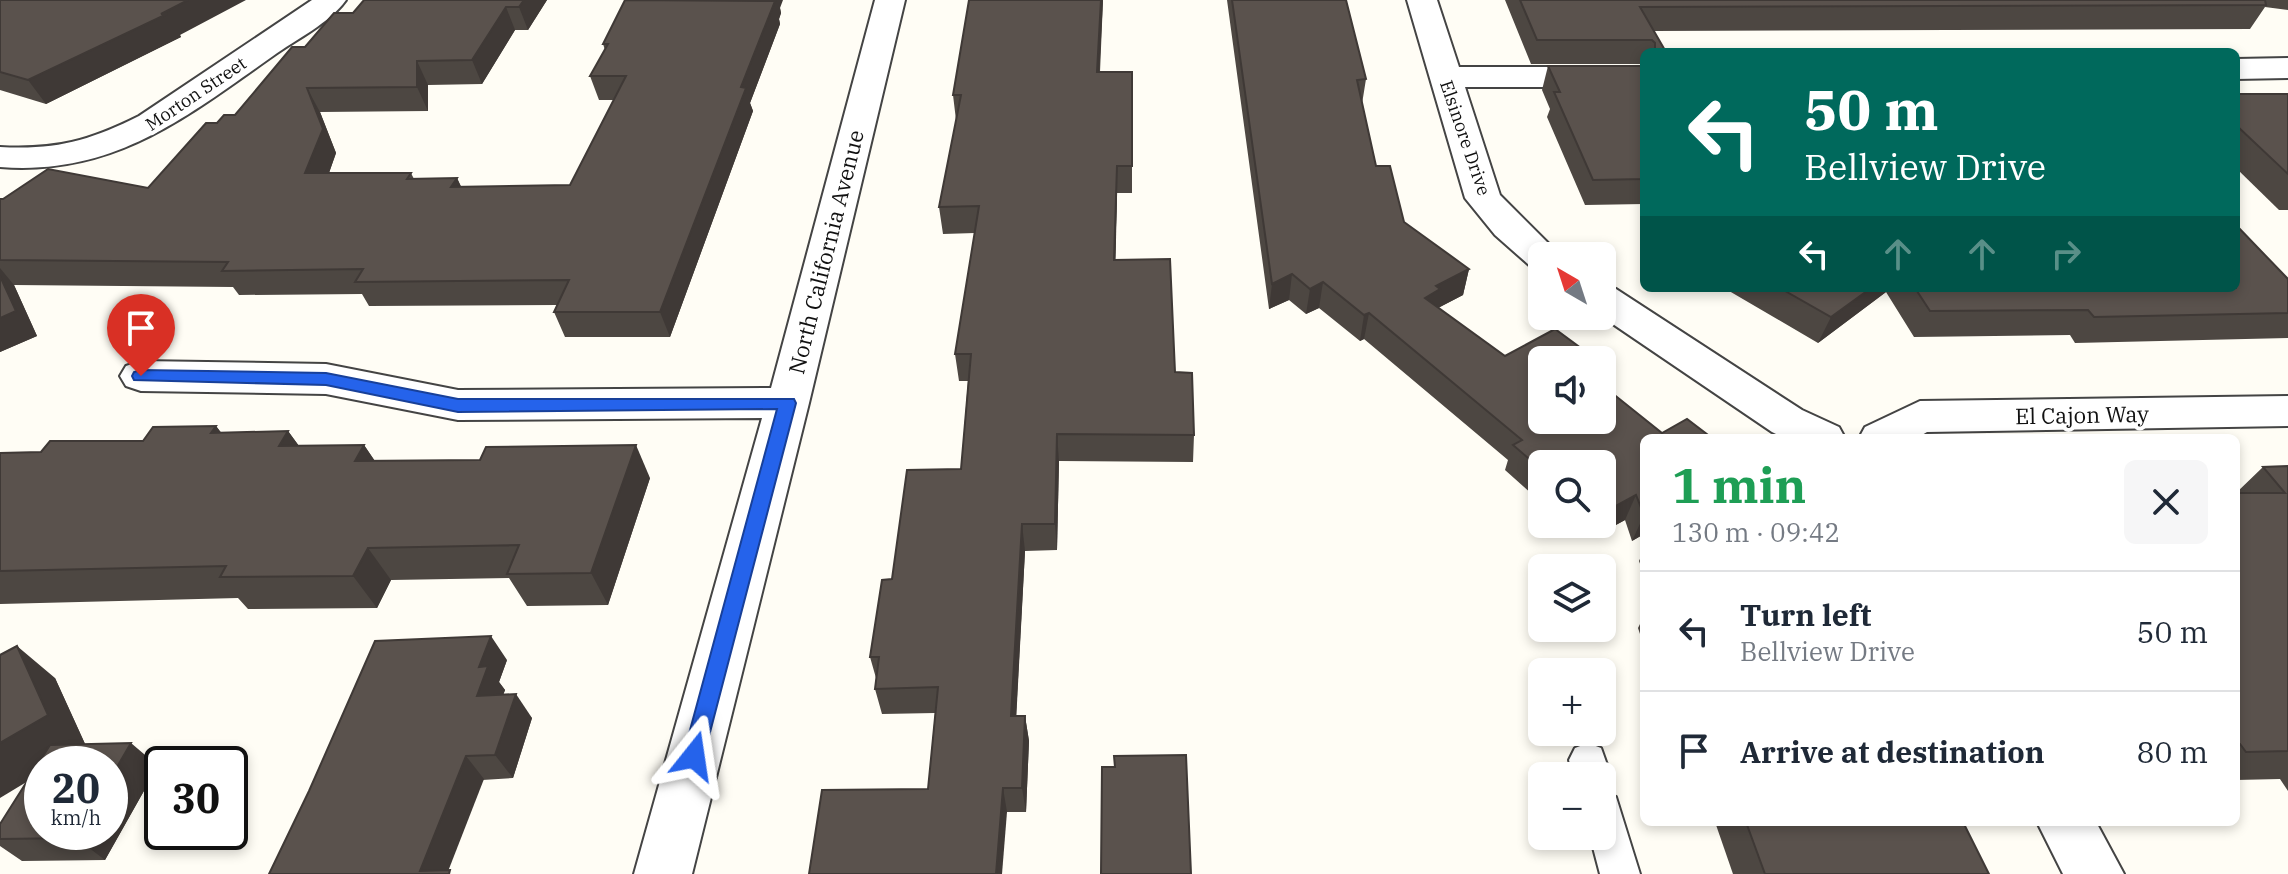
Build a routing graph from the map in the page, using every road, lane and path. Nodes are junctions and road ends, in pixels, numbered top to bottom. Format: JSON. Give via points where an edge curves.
{"nodes":[{"id":1,"x":331,"y":0,"type":"edge"},
{"id":2,"x":890,"y":0,"type":"edge"},
{"id":3,"x":1422,"y":0,"type":"edge"},
{"id":4,"x":2288,"y":68,"type":"edge"},
{"id":5,"x":2240,"y":69,"type":"edge"},
{"id":6,"x":1444,"y":77,"type":"junction"},
{"id":7,"x":1640,"y":77,"type":"edge"},
{"id":8,"x":0,"y":157,"type":"edge"},
{"id":9,"x":1528,"y":244,"type":"edge"},
{"id":10,"x":1616,"y":307,"type":"edge"},
{"id":11,"x":141,"y":376,"type":"dead end"},
{"id":12,"x":788,"y":403,"type":"junction"},
{"id":13,"x":2288,"y":411,"type":"edge"},
{"id":14,"x":1815,"y":434,"type":"edge"},
{"id":15,"x":1888,"y":434,"type":"edge"},
{"id":16,"x":2067,"y":826,"type":"edge"},
{"id":17,"x":1613,"y":850,"type":"edge"},
{"id":18,"x":663,"y":874,"type":"edge"},
{"id":19,"x":1620,"y":874,"type":"edge"},
{"id":20,"x":2095,"y":874,"type":"edge"}],
"edges":[{"from":1,"to":8,"type":"street","name":"Morton Street","via":[[146,129],[75,153],[42,159]]},
{"from":2,"to":12,"type":"street","name":"North California Avenue"},
{"from":3,"to":6,"type":"street","name":"Elsinore Drive"},
{"from":4,"to":5,"type":"street"},
{"from":6,"to":7,"type":"street"},
{"from":6,"to":9,"type":"street","name":"Elsinore Drive","via":[[1483,198]]},
{"from":10,"to":14,"type":"street"},
{"from":11,"to":12,"type":"street","via":[[326,379],[458,405]]},
{"from":12,"to":18,"type":"street","name":"North California Avenue"},
{"from":13,"to":15,"type":"street","name":"El Cajon Way","via":[[1920,417]]},
{"from":16,"to":20,"type":"street"},
{"from":17,"to":19,"type":"lane"}]}
